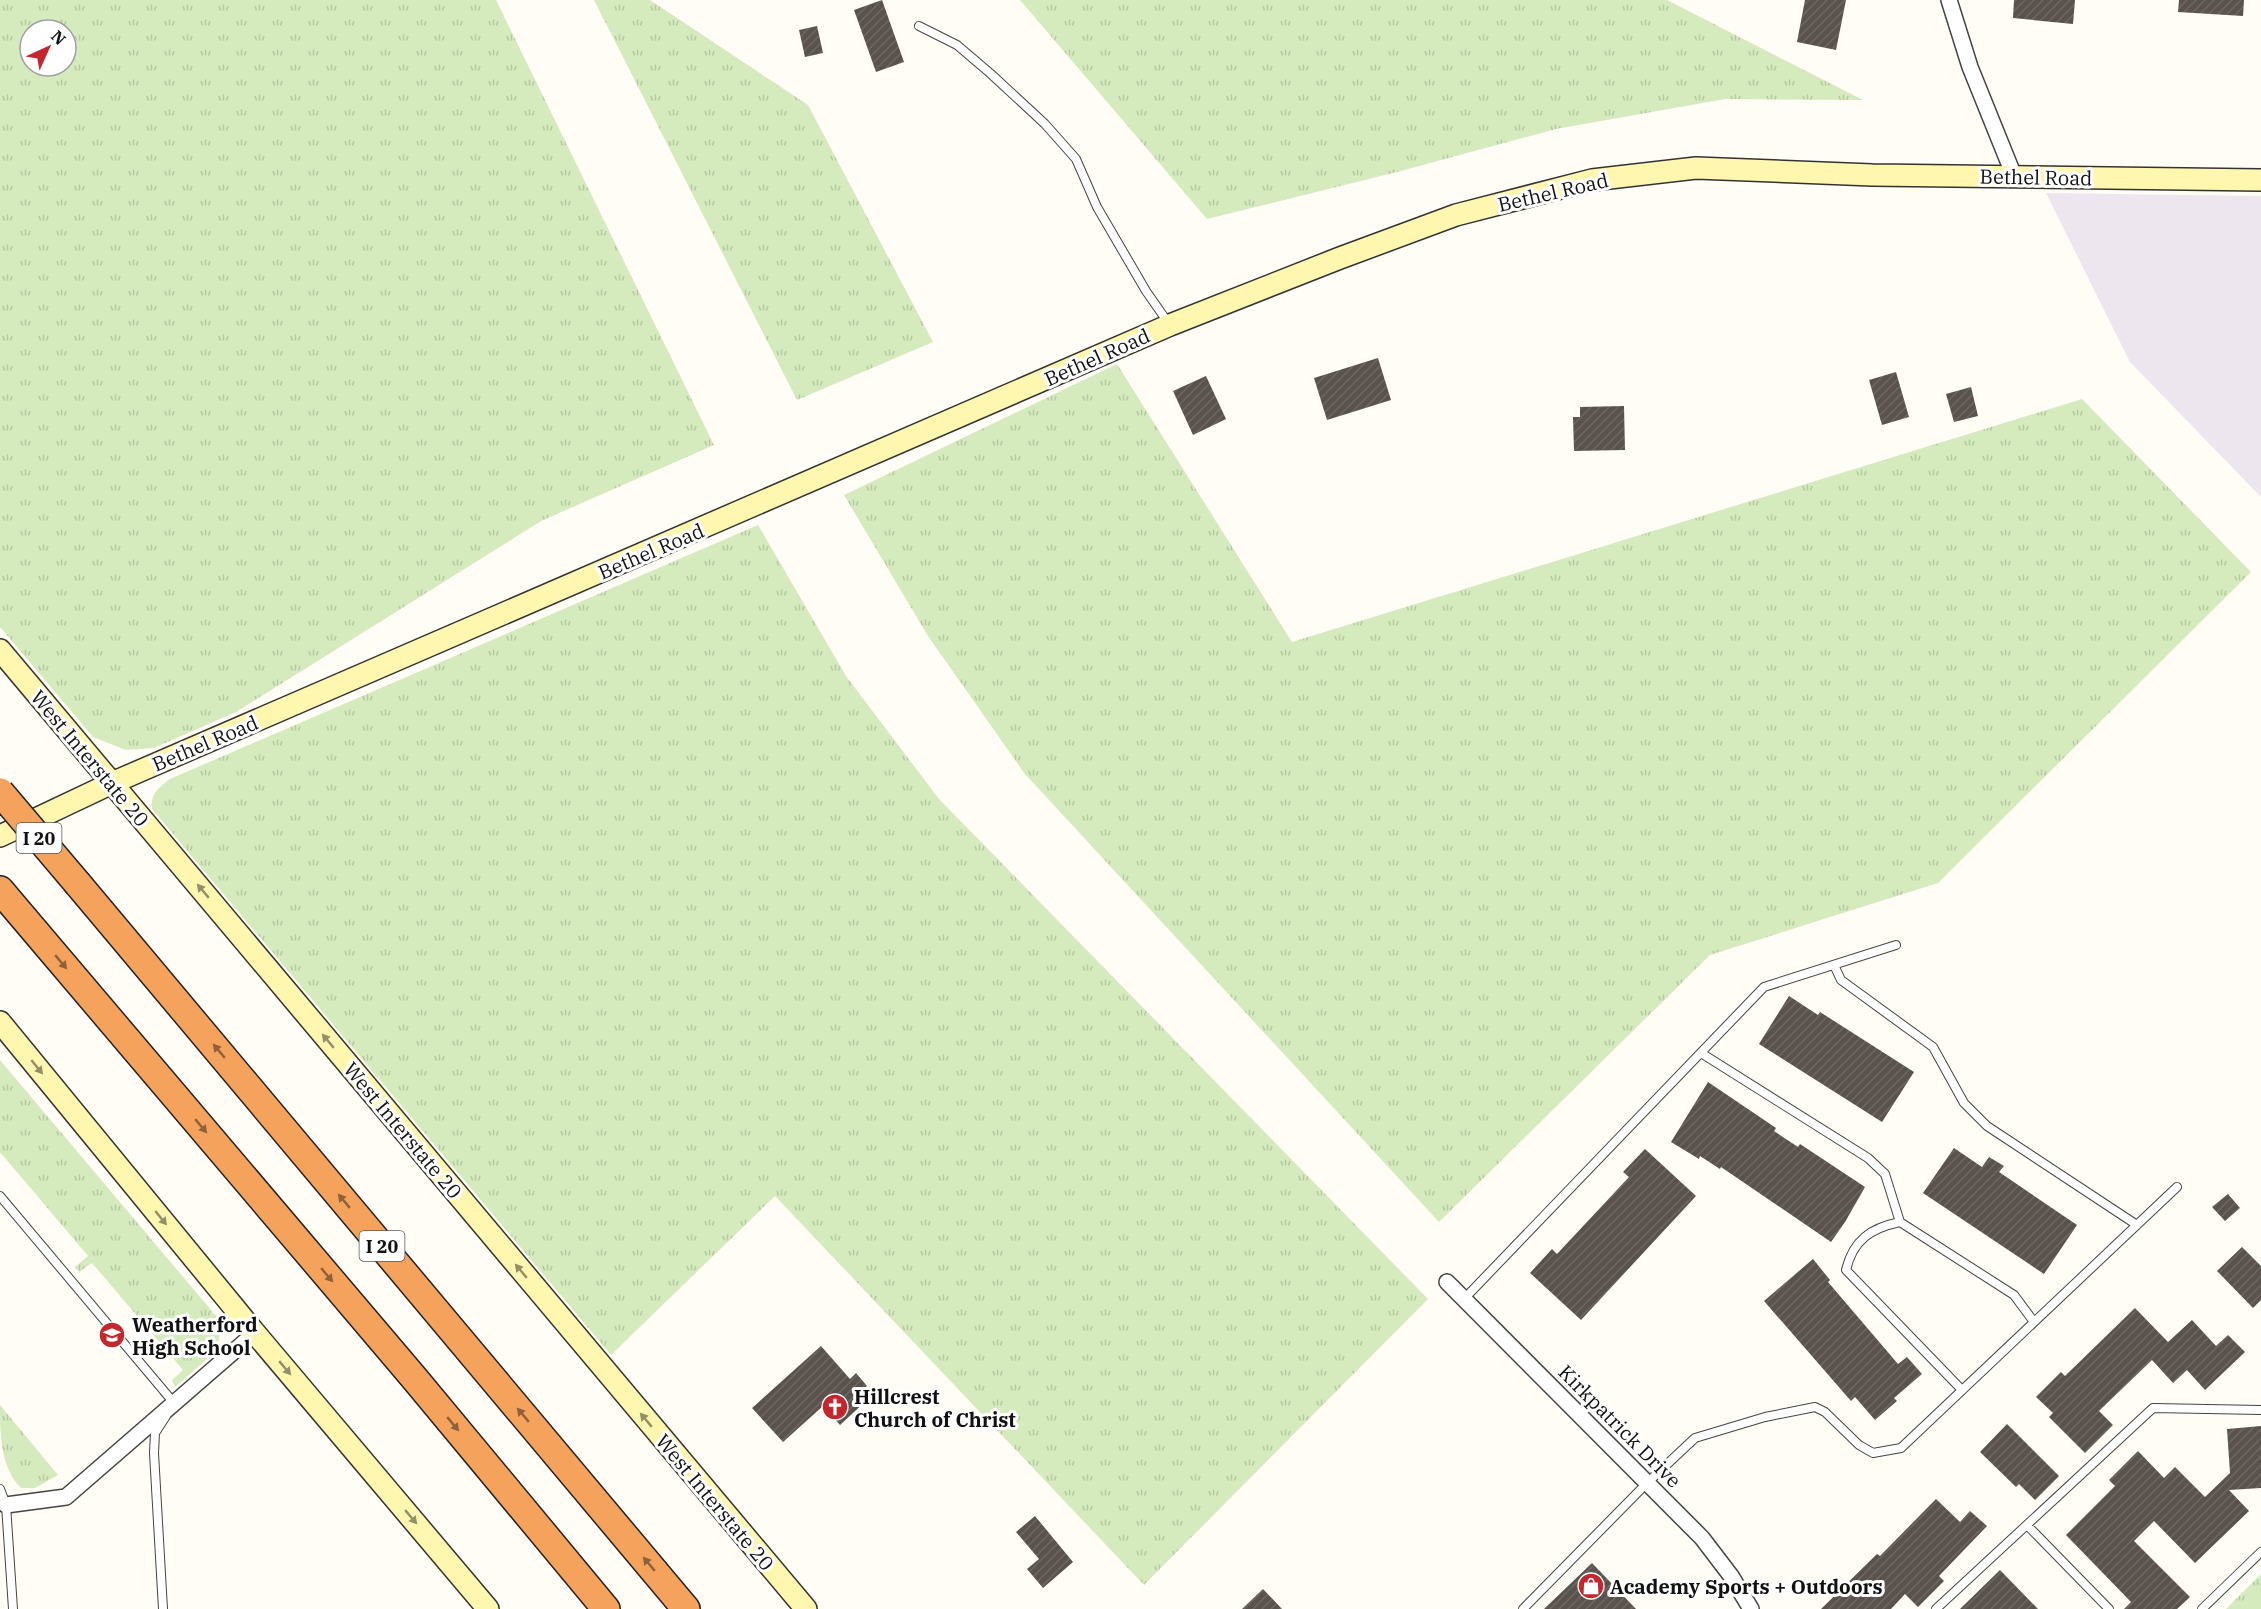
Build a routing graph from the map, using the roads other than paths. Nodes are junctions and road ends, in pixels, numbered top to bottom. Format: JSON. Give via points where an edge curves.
{"nodes":[{"id":1,"x":1949,"y":0,"type":"edge"},
{"id":2,"x":919,"y":26,"type":"dead end"},
{"id":3,"x":2014,"y":176,"type":"junction"},
{"id":4,"x":2261,"y":180,"type":"edge"},
{"id":5,"x":1170,"y":325,"type":"junction"},
{"id":6,"x":0,"y":650,"type":"edge"},
{"id":7,"x":112,"y":783,"type":"junction"},
{"id":8,"x":0,"y":792,"type":"edge"},
{"id":9,"x":0,"y":836,"type":"edge"},
{"id":10,"x":0,"y":890,"type":"edge"},
{"id":11,"x":1896,"y":945,"type":"dead end"},
{"id":12,"x":1834,"y":964,"type":"junction"},
{"id":13,"x":0,"y":1022,"type":"edge"},
{"id":14,"x":1701,"y":1053,"type":"junction"},
{"id":15,"x":2177,"y":1187,"type":"dead end"},
{"id":16,"x":0,"y":1196,"type":"edge"},
{"id":17,"x":1900,"y":1222,"type":"junction"},
{"id":18,"x":2137,"y":1224,"type":"junction"},
{"id":19,"x":1447,"y":1282,"type":"dead end"},
{"id":20,"x":1464,"y":1299,"type":"junction"},
{"id":21,"x":2034,"y":1322,"type":"junction"},
{"id":22,"x":255,"y":1333,"type":"junction"},
{"id":23,"x":1962,"y":1390,"type":"junction"},
{"id":24,"x":174,"y":1403,"type":"junction"},
{"id":25,"x":2261,"y":1410,"type":"edge"},
{"id":26,"x":1647,"y":1483,"type":"junction"},
{"id":27,"x":0,"y":1490,"type":"edge"},
{"id":28,"x":6,"y":1505,"type":"junction"},
{"id":29,"x":2027,"y":1525,"type":"junction"},
{"id":30,"x":2261,"y":1552,"type":"edge"},
{"id":31,"x":12,"y":1609,"type":"edge"},
{"id":32,"x":163,"y":1609,"type":"edge"},
{"id":33,"x":488,"y":1609,"type":"edge"},
{"id":34,"x":606,"y":1609,"type":"edge"},
{"id":35,"x":686,"y":1609,"type":"edge"},
{"id":36,"x":806,"y":1609,"type":"edge"},
{"id":37,"x":1523,"y":1609,"type":"edge"},
{"id":38,"x":1751,"y":1609,"type":"edge"},
{"id":39,"x":1936,"y":1609,"type":"edge"},
{"id":40,"x":2109,"y":1609,"type":"edge"},
{"id":41,"x":2202,"y":1609,"type":"edge"}],
"edges":[{"from":1,"to":3,"type":"street","via":[[1985,107]]},
{"from":2,"to":5,"type":"lane","via":[[957,45],[1045,124],[1076,159],[1097,207]]},
{"from":3,"to":4,"type":"main road","name":"Bethel Road"},
{"from":3,"to":5,"type":"main road","name":"Bethel Road","via":[[1696,168],[1592,180],[1456,215]]},
{"from":5,"to":7,"type":"main road","name":"Bethel Road"},
{"from":6,"to":7,"type":"main road","name":"West Interstate 20"},
{"from":7,"to":9,"type":"main road","name":"Bethel Road"},
{"from":36,"to":7,"type":"main road","name":"West Interstate 20","one_way":true},
{"from":35,"to":8,"type":"highway","number":"I 20","one_way":true,"bridge":true},
{"from":10,"to":34,"type":"highway","one_way":true},
{"from":11,"to":12,"type":"lane"},
{"from":12,"to":14,"type":"lane","via":[[1764,987]]},
{"from":12,"to":18,"type":"lane","via":[[1841,980],[1933,1047],[1964,1103],[1987,1126]]},
{"from":13,"to":22,"type":"main road","one_way":true},
{"from":14,"to":17,"type":"lane","via":[[1868,1158],[1885,1174]]},
{"from":14,"to":20,"type":"lane"},
{"from":15,"to":18,"type":"lane"},
{"from":16,"to":24,"type":"lane"},
{"from":17,"to":21,"type":"lane","via":[[2014,1295]]},
{"from":17,"to":23,"type":"lane","via":[[1880,1226],[1862,1239],[1849,1256],[1846,1270]]},
{"from":18,"to":21,"type":"lane"},
{"from":19,"to":20,"type":"street","name":"Kirkpatrick Drive"},
{"from":20,"to":26,"type":"street","name":"Kirkpatrick Drive"},
{"from":21,"to":23,"type":"lane"},
{"from":22,"to":24,"type":"street"},
{"from":22,"to":33,"type":"main road","one_way":true},
{"from":23,"to":26,"type":"lane","via":[[1901,1448],[1873,1453],[1815,1407],[1695,1437]]},
{"from":24,"to":28,"type":"street","via":[[66,1497]]},
{"from":24,"to":32,"type":"lane","via":[[155,1434],[153,1454]]},
{"from":25,"to":29,"type":"lane","via":[[2153,1408]]},
{"from":26,"to":37,"type":"lane"},
{"from":26,"to":38,"type":"street","name":"Kirkpatrick Drive","via":[[1702,1538]]},
{"from":27,"to":28,"type":"lane"},
{"from":28,"to":31,"type":"lane"},
{"from":29,"to":39,"type":"lane"},
{"from":29,"to":40,"type":"lane"},
{"from":30,"to":41,"type":"lane"}]}
